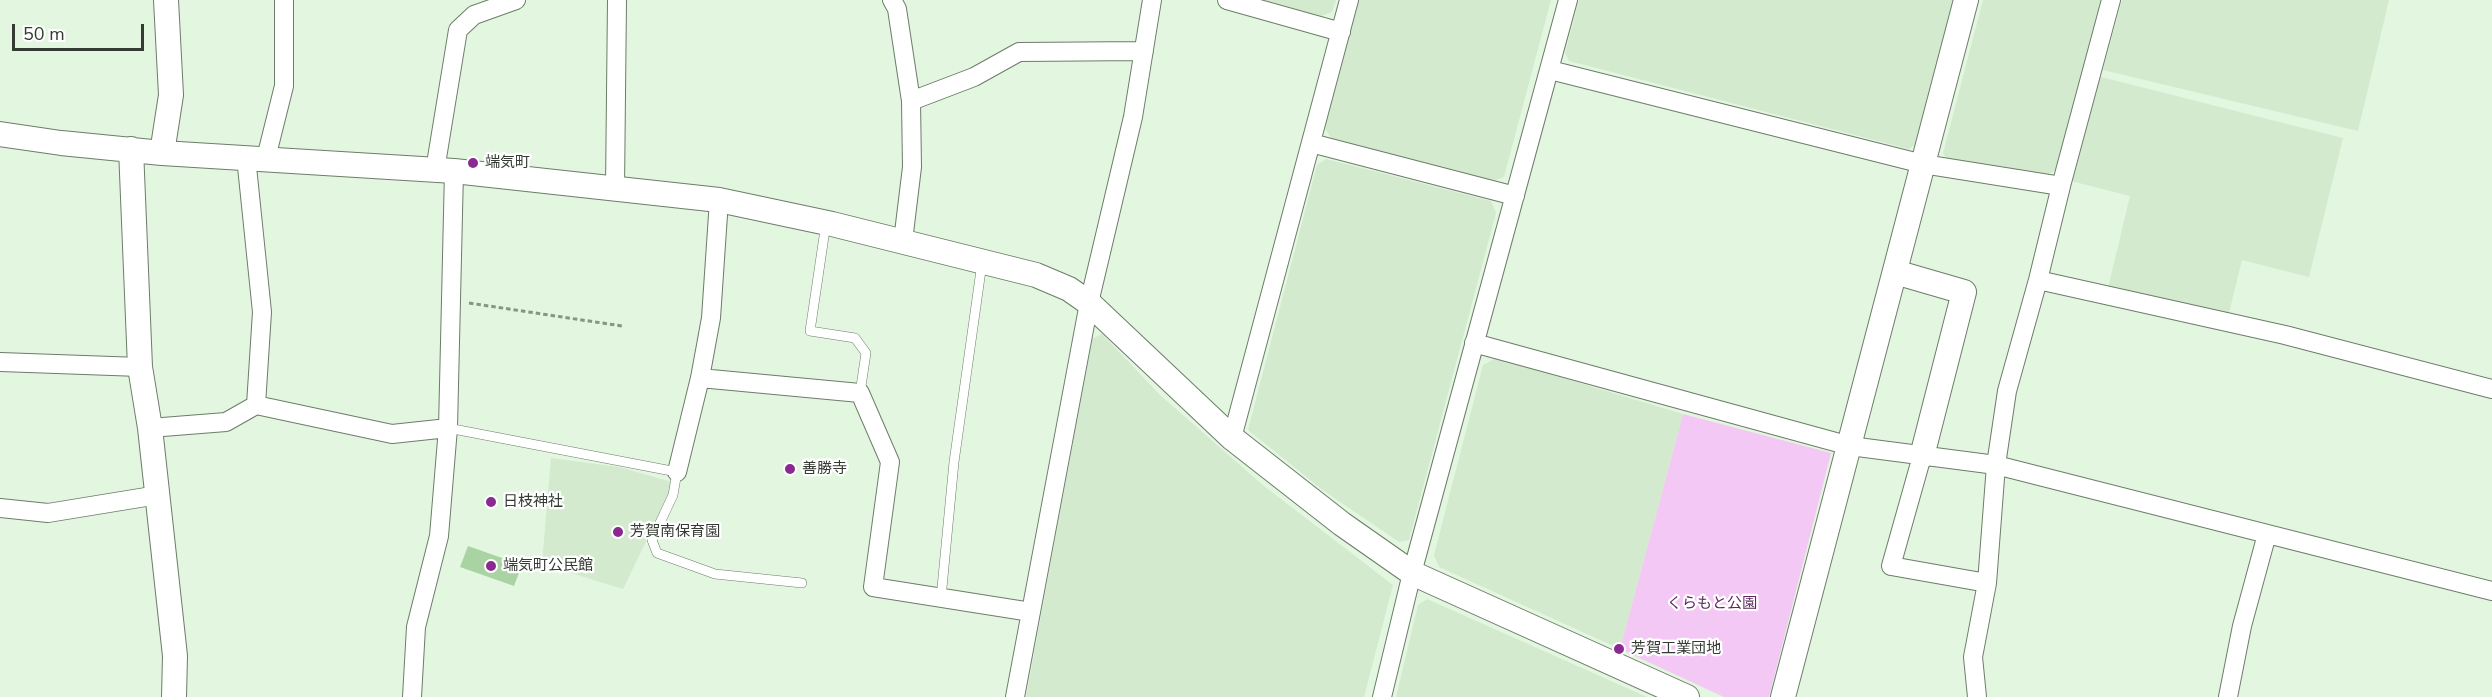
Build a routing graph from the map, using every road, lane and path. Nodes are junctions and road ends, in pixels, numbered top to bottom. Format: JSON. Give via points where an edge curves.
{"nodes":[{"id":1,"x":166,"y":0,"type":"edge"},
{"id":2,"x":284,"y":0,"type":"edge"},
{"id":3,"x":516,"y":0,"type":"edge"},
{"id":4,"x":618,"y":0,"type":"edge"},
{"id":5,"x":892,"y":0,"type":"edge"},
{"id":6,"x":1152,"y":0,"type":"edge"},
{"id":7,"x":1227,"y":0,"type":"edge"},
{"id":8,"x":1349,"y":0,"type":"edge"},
{"id":9,"x":1568,"y":0,"type":"edge"},
{"id":10,"x":1966,"y":0,"type":"edge"},
{"id":11,"x":2111,"y":0,"type":"edge"},
{"id":12,"x":1341,"y":32,"type":"junction"},
{"id":13,"x":1144,"y":51,"type":"junction"},
{"id":14,"x":1550,"y":70,"type":"junction"},
{"id":15,"x":911,"y":101,"type":"junction"},
{"id":16,"x":0,"y":134,"type":"edge"},
{"id":17,"x":1311,"y":142,"type":"junction"},
{"id":18,"x":131,"y":149,"type":"junction"},
{"id":19,"x":162,"y":153,"type":"junction"},
{"id":20,"x":256,"y":157,"type":"junction"},
{"id":21,"x":1923,"y":165,"type":"junction"},
{"id":22,"x":445,"y":170,"type":"junction"},
{"id":23,"x":2061,"y":186,"type":"junction"},
{"id":24,"x":615,"y":189,"type":"junction"},
{"id":25,"x":1515,"y":196,"type":"junction"},
{"id":26,"x":719,"y":200,"type":"junction"},
{"id":27,"x":826,"y":223,"type":"junction"},
{"id":28,"x":903,"y":241,"type":"junction"},
{"id":29,"x":982,"y":260,"type":"junction"},
{"id":30,"x":1895,"y":272,"type":"junction"},
{"id":31,"x":2038,"y":280,"type":"junction"},
{"id":32,"x":451,"y":300,"type":"junction"},
{"id":33,"x":1089,"y":303,"type":"junction"},
{"id":34,"x":622,"y":326,"type":"dead end"},
{"id":35,"x":1474,"y":343,"type":"junction"},
{"id":36,"x":0,"y":362,"type":"edge"},
{"id":37,"x":140,"y":367,"type":"junction"},
{"id":38,"x":700,"y":378,"type":"junction"},
{"id":39,"x":2492,"y":389,"type":"edge"},
{"id":40,"x":860,"y":393,"type":"junction"},
{"id":41,"x":256,"y":405,"type":"junction"},
{"id":42,"x":150,"y":428,"type":"junction"},
{"id":43,"x":448,"y":428,"type":"junction"},
{"id":44,"x":1232,"y":438,"type":"junction"},
{"id":45,"x":1850,"y":446,"type":"junction"},
{"id":46,"x":1922,"y":456,"type":"junction"},
{"id":47,"x":1996,"y":465,"type":"junction"},
{"id":48,"x":677,"y":472,"type":"junction"},
{"id":49,"x":158,"y":495,"type":"junction"},
{"id":50,"x":0,"y":508,"type":"edge"},
{"id":51,"x":2267,"y":534,"type":"junction"},
{"id":52,"x":1412,"y":573,"type":"junction"},
{"id":53,"x":802,"y":582,"type":"dead end"},
{"id":54,"x":1987,"y":584,"type":"junction"},
{"id":55,"x":2492,"y":591,"type":"edge"},
{"id":56,"x":941,"y":598,"type":"junction"},
{"id":57,"x":1031,"y":612,"type":"junction"},
{"id":58,"x":174,"y":697,"type":"edge"},
{"id":59,"x":412,"y":697,"type":"edge"},
{"id":60,"x":1015,"y":697,"type":"edge"},
{"id":61,"x":1382,"y":697,"type":"edge"},
{"id":62,"x":1687,"y":697,"type":"edge"},
{"id":63,"x":1783,"y":697,"type":"edge"},
{"id":64,"x":1977,"y":697,"type":"edge"},
{"id":65,"x":2228,"y":697,"type":"edge"}],
"edges":[{"from":1,"to":19,"type":"street","via":[[171,95]]},
{"from":2,"to":20,"type":"street","via":[[284,86]]},
{"from":3,"to":22,"type":"street","via":[[474,15],[458,30]]},
{"from":4,"to":24,"type":"street"},
{"from":5,"to":15,"type":"street","via":[[897,9]]},
{"from":6,"to":13,"type":"street"},
{"from":7,"to":12,"type":"street"},
{"from":8,"to":12,"type":"street"},
{"from":9,"to":14,"type":"street"},
{"from":10,"to":21,"type":"street"},
{"from":11,"to":23,"type":"street"},
{"from":12,"to":17,"type":"street"},
{"from":13,"to":15,"type":"street","via":[[1019,52],[974,77]]},
{"from":13,"to":33,"type":"street","via":[[1133,117]]},
{"from":14,"to":21,"type":"street"},
{"from":14,"to":25,"type":"street"},
{"from":15,"to":28,"type":"street","via":[[912,167]]},
{"from":16,"to":18,"type":"street"},
{"from":17,"to":25,"type":"street"},
{"from":17,"to":44,"type":"street"},
{"from":18,"to":19,"type":"street"},
{"from":18,"to":37,"type":"street"},
{"from":19,"to":20,"type":"street"},
{"from":20,"to":22,"type":"street"},
{"from":20,"to":41,"type":"street","via":[[262,312]]},
{"from":21,"to":23,"type":"street"},
{"from":21,"to":30,"type":"street"},
{"from":22,"to":24,"type":"street"},
{"from":22,"to":32,"type":"street"},
{"from":23,"to":31,"type":"street"},
{"from":24,"to":26,"type":"street"},
{"from":25,"to":35,"type":"street"},
{"from":26,"to":27,"type":"street"},
{"from":26,"to":38,"type":"street","via":[[711,318]]},
{"from":27,"to":28,"type":"street"},
{"from":27,"to":40,"type":"lane","via":[[810,331],[855,338],[866,353]]},
{"from":28,"to":29,"type":"street"},
{"from":29,"to":33,"type":"street","via":[[1036,274]]},
{"from":29,"to":56,"type":"lane","via":[[954,462]]},
{"from":30,"to":45,"type":"street"},
{"from":30,"to":46,"type":"street","via":[[1964,292]]},
{"from":31,"to":39,"type":"street","via":[[2285,335]]},
{"from":31,"to":47,"type":"street","via":[[2007,391]]},
{"from":32,"to":34,"type":"path"},
{"from":32,"to":43,"type":"street"},
{"from":33,"to":44,"type":"street"},
{"from":33,"to":57,"type":"street"},
{"from":35,"to":45,"type":"street"},
{"from":35,"to":52,"type":"street"},
{"from":36,"to":37,"type":"street"},
{"from":37,"to":42,"type":"street"},
{"from":38,"to":40,"type":"street"},
{"from":38,"to":48,"type":"street"},
{"from":40,"to":56,"type":"street","via":[[890,462],[873,587]]},
{"from":41,"to":42,"type":"street","via":[[226,422]]},
{"from":41,"to":43,"type":"street","via":[[392,434]]},
{"from":42,"to":49,"type":"street"},
{"from":43,"to":48,"type":"lane"},
{"from":43,"to":59,"type":"street","via":[[439,536],[416,627]]},
{"from":44,"to":52,"type":"street"},
{"from":45,"to":46,"type":"street"},
{"from":45,"to":63,"type":"street"},
{"from":46,"to":47,"type":"street"},
{"from":46,"to":54,"type":"street","via":[[1892,566]]},
{"from":47,"to":51,"type":"street"},
{"from":47,"to":54,"type":"street"},
{"from":48,"to":53,"type":"lane","via":[[673,495],[652,540],[657,553],[715,574]]},
{"from":49,"to":50,"type":"street","via":[[48,513]]},
{"from":49,"to":58,"type":"street","via":[[175,656]]},
{"from":51,"to":55,"type":"street"},
{"from":51,"to":65,"type":"street"},
{"from":52,"to":61,"type":"street"},
{"from":52,"to":62,"type":"street"},
{"from":54,"to":64,"type":"street","via":[[1973,657]]},
{"from":56,"to":57,"type":"street"},
{"from":57,"to":60,"type":"street"}]}
